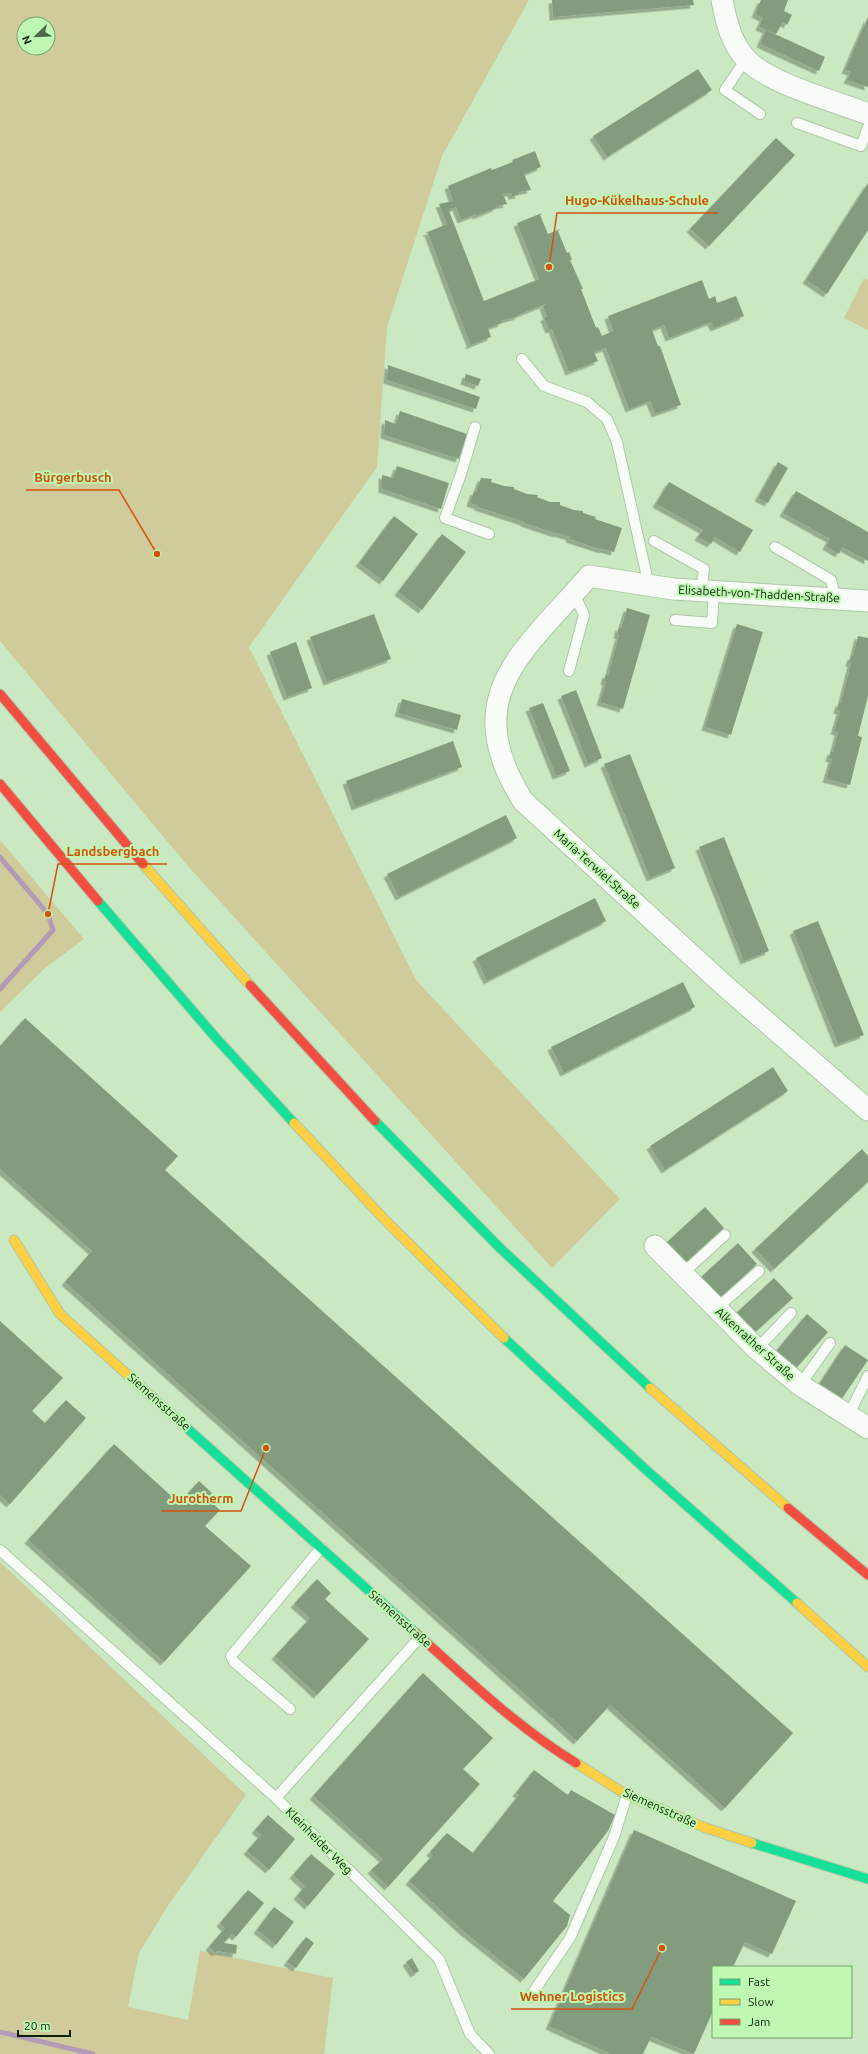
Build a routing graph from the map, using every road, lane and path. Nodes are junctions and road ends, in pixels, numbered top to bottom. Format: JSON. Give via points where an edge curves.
{"nodes":[{"id":1,"x":722,"y":0,"type":"edge"},
{"id":2,"x":746,"y":59,"type":"junction"},
{"id":3,"x":760,"y":114,"type":"dead end"},
{"id":4,"x":868,"y":114,"type":"edge"},
{"id":5,"x":797,"y":123,"type":"dead end"},
{"id":6,"x":868,"y":127,"type":"edge"},
{"id":7,"x":522,"y":359,"type":"dead end"},
{"id":8,"x":475,"y":427,"type":"dead end"},
{"id":9,"x":489,"y":534,"type":"dead end"},
{"id":10,"x":654,"y":541,"type":"dead end"},
{"id":11,"x":775,"y":548,"type":"dead end"},
{"id":12,"x":589,"y":576,"type":"joint"},
{"id":13,"x":649,"y":586,"type":"junction"},
{"id":14,"x":708,"y":591,"type":"junction"},
{"id":15,"x":574,"y":593,"type":"junction"},
{"id":16,"x":836,"y":599,"type":"junction"},
{"id":17,"x":868,"y":600,"type":"edge"},
{"id":18,"x":675,"y":620,"type":"dead end"},
{"id":19,"x":569,"y":671,"type":"dead end"},
{"id":20,"x":0,"y":694,"type":"edge"},
{"id":21,"x":0,"y":784,"type":"edge"},
{"id":22,"x":868,"y":1110,"type":"edge"},
{"id":23,"x":725,"y":1235,"type":"dead end"},
{"id":24,"x":14,"y":1240,"type":"dead end"},
{"id":25,"x":654,"y":1246,"type":"dead end"},
{"id":26,"x":759,"y":1271,"type":"dead end"},
{"id":27,"x":682,"y":1274,"type":"junction"},
{"id":28,"x":716,"y":1309,"type":"junction"},
{"id":29,"x":791,"y":1313,"type":"dead end"},
{"id":30,"x":830,"y":1343,"type":"dead end"},
{"id":31,"x":757,"y":1349,"type":"junction"},
{"id":32,"x":868,"y":1376,"type":"edge"},
{"id":33,"x":800,"y":1385,"type":"junction"},
{"id":34,"x":848,"y":1416,"type":"junction"},
{"id":35,"x":868,"y":1428,"type":"edge"},
{"id":36,"x":321,"y":1548,"type":"junction"},
{"id":37,"x":0,"y":1550,"type":"edge"},
{"id":38,"x":868,"y":1575,"type":"edge"},
{"id":39,"x":420,"y":1637,"type":"junction"},
{"id":40,"x":868,"y":1667,"type":"edge"},
{"id":41,"x":290,"y":1709,"type":"dead end"},
{"id":42,"x":627,"y":1795,"type":"junction"},
{"id":43,"x":276,"y":1798,"type":"junction"},
{"id":44,"x":868,"y":1879,"type":"edge"},
{"id":45,"x":530,"y":1997,"type":"dead end"},
{"id":46,"x":490,"y":2054,"type":"edge"}],
"edges":[{"from":1,"to":2,"type":"street","via":[[730,35]]},
{"from":2,"to":3,"type":"lane","via":[[725,90]]},
{"from":2,"to":4,"type":"street","via":[[760,70],[802,90]]},
{"from":5,"to":6,"type":"lane","via":[[861,146]]},
{"from":7,"to":13,"type":"lane","via":[[544,386],[587,402],[607,419],[617,442]]},
{"from":8,"to":9,"type":"lane","via":[[445,518]]},
{"from":10,"to":14,"type":"lane","via":[[704,569]]},
{"from":11,"to":16,"type":"lane","via":[[831,580]]},
{"from":12,"to":13,"type":"street","name":"Elisabeth-von-Thadden-Straße"},
{"from":12,"to":15,"type":"street","name":"Maria-Terwiel-Straße"},
{"from":13,"to":14,"type":"street","name":"Elisabeth-von-Thadden-Straße"},
{"from":14,"to":16,"type":"street","name":"Elisabeth-von-Thadden-Straße"},
{"from":14,"to":18,"type":"lane","via":[[712,622]]},
{"from":15,"to":19,"type":"lane","via":[[584,615]]},
{"from":15,"to":22,"type":"street","name":"Maria-Terwiel-Straße","via":[[529,641],[513,664],[497,700],[496,736],[512,784],[523,801],[582,856]]},
{"from":16,"to":17,"type":"street","name":"Elisabeth-von-Thadden-Straße"},
{"from":20,"to":38,"type":"main road","via":[[140,862],[238,974],[444,1192],[674,1409]]},
{"from":21,"to":40,"type":"main road","via":[[222,1045],[405,1240],[532,1366],[612,1440]]},
{"from":23,"to":27,"type":"lane"},
{"from":24,"to":36,"type":"main road","name":"Siemensstraße","via":[[60,1314]]},
{"from":25,"to":27,"type":"street","name":"Alkenrather Straße"},
{"from":26,"to":28,"type":"lane"},
{"from":27,"to":28,"type":"street","name":"Alkenrather Straße"},
{"from":28,"to":31,"type":"street","name":"Alkenrather Straße"},
{"from":29,"to":31,"type":"lane"},
{"from":30,"to":33,"type":"lane"},
{"from":31,"to":33,"type":"street","name":"Alkenrather Straße"},
{"from":32,"to":34,"type":"lane"},
{"from":33,"to":34,"type":"street","name":"Alkenrather Straße"},
{"from":34,"to":35,"type":"street","name":"Alkenrather Straße"},
{"from":36,"to":39,"type":"main road","name":"Siemensstraße"},
{"from":36,"to":41,"type":"lane","via":[[232,1656],[234,1662]]},
{"from":37,"to":43,"type":"lane"},
{"from":39,"to":42,"type":"main road","name":"Siemensstraße","via":[[482,1693],[542,1742]]},
{"from":39,"to":43,"type":"lane","name":"Kleinheider Weg"},
{"from":42,"to":44,"type":"main road","name":"Siemensstraße","via":[[706,1828]]},
{"from":42,"to":45,"type":"lane","via":[[614,1837],[570,1938]]},
{"from":43,"to":46,"type":"lane","name":"Kleinheider Weg","via":[[439,1959],[470,2034]]}]}
